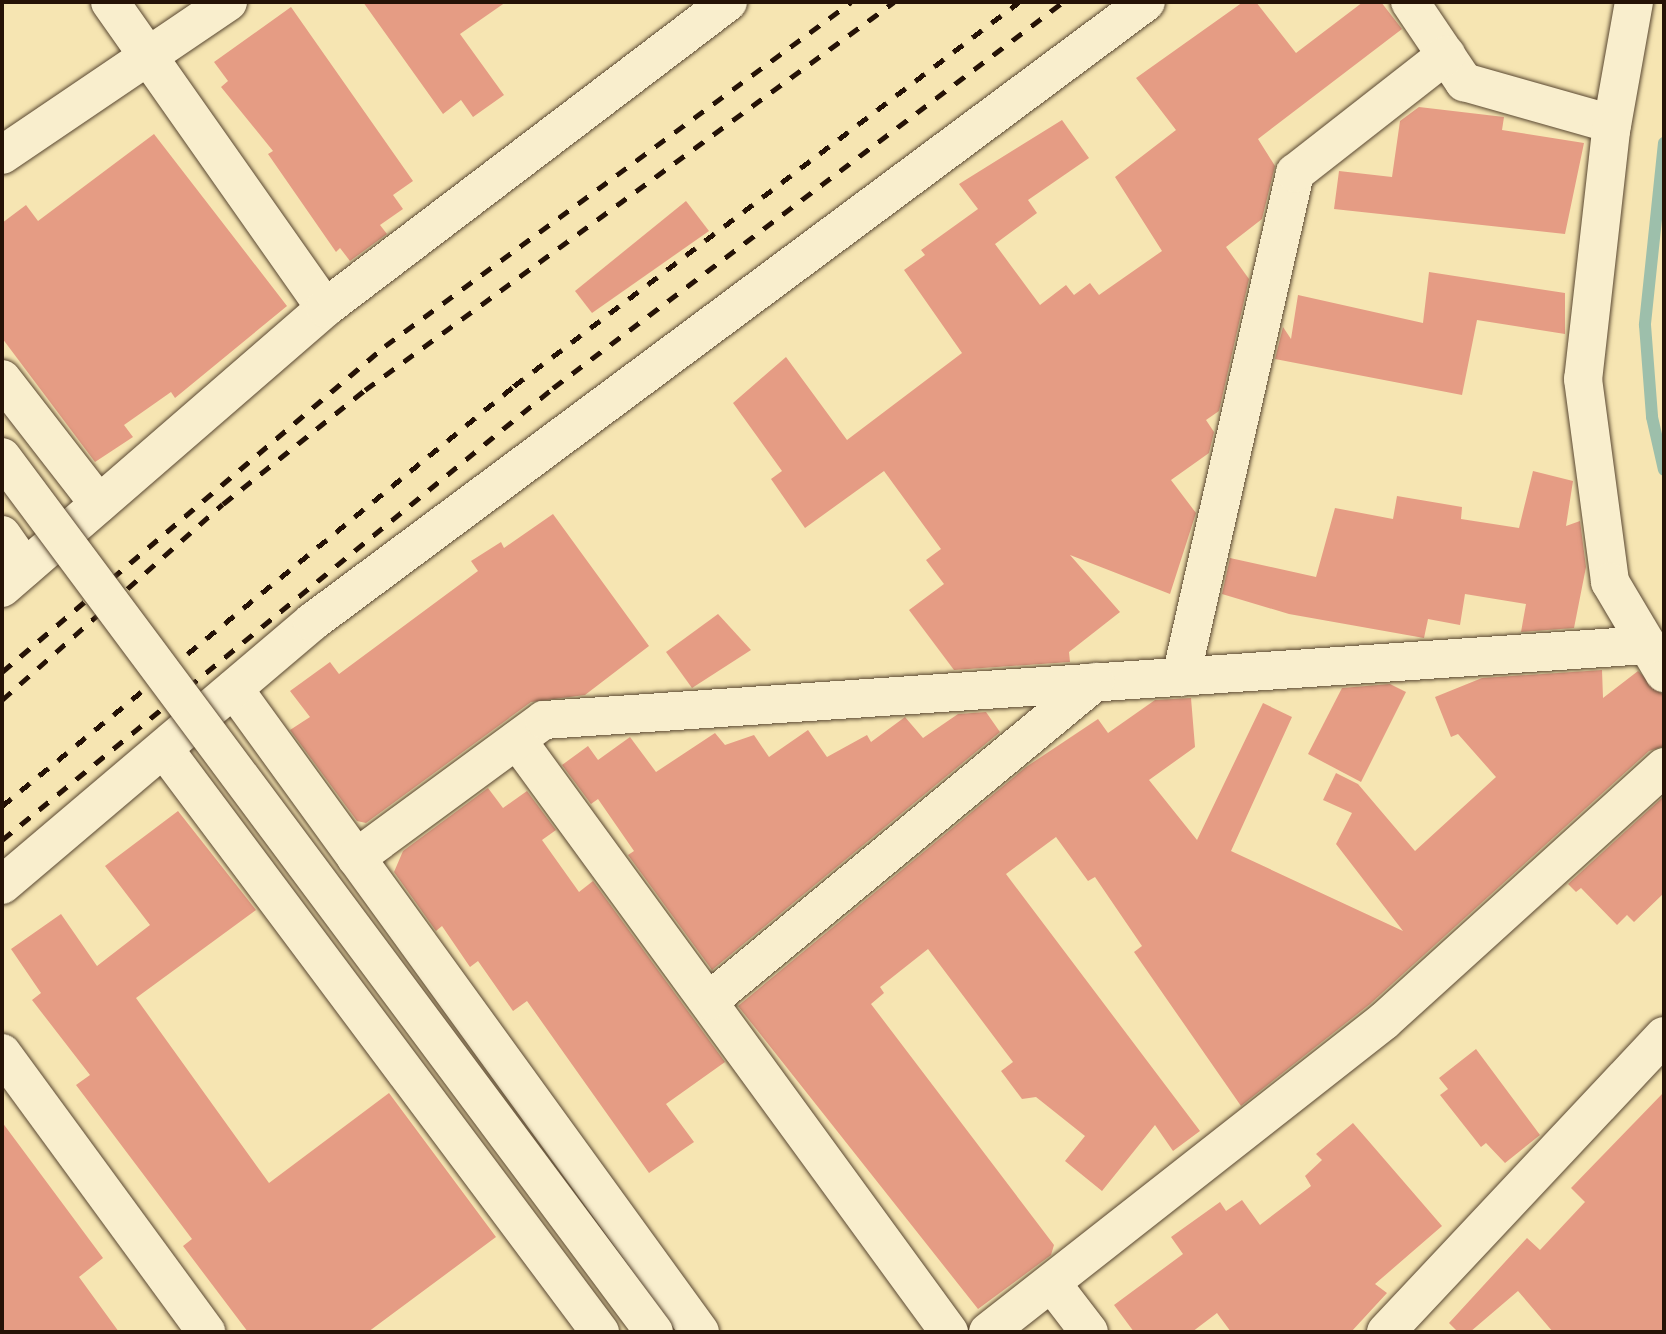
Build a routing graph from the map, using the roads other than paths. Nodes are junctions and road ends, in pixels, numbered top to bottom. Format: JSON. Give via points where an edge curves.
{"nodes":[{"id":1,"x":110,"y":2,"type":"edge"},
{"id":2,"x":228,"y":2,"type":"edge"},
{"id":3,"x":728,"y":2,"type":"edge"},
{"id":4,"x":1146,"y":2,"type":"edge"},
{"id":5,"x":1410,"y":2,"type":"edge"},
{"id":6,"x":1634,"y":2,"type":"edge"},
{"id":7,"x":148,"y":54,"type":"junction"},
{"id":8,"x":1446,"y":55,"type":"junction"},
{"id":9,"x":1612,"y":124,"type":"junction"},
{"id":10,"x":2,"y":155,"type":"edge"},
{"id":11,"x":325,"y":308,"type":"junction"},
{"id":12,"x":2,"y":379,"type":"edge"},
{"id":13,"x":2,"y":457,"type":"edge"},
{"id":14,"x":99,"y":504,"type":"junction"},
{"id":15,"x":2,"y":535,"type":"edge"},
{"id":16,"x":14,"y":578,"type":"edge"},
{"id":17,"x":1656,"y":659,"type":"edge"},
{"id":18,"x":1181,"y":677,"type":"junction"},
{"id":19,"x":1095,"y":682,"type":"junction"},
{"id":20,"x":234,"y":689,"type":"junction"},
{"id":21,"x":517,"y":740,"type":"junction"},
{"id":22,"x":164,"y":749,"type":"junction"},
{"id":23,"x":1664,"y":767,"type":"edge"},
{"id":24,"x":356,"y":858,"type":"junction"},
{"id":25,"x":2,"y":885,"type":"edge"},
{"id":26,"x":709,"y":1001,"type":"junction"},
{"id":27,"x":1664,"y":1036,"type":"edge"},
{"id":28,"x":2,"y":1053,"type":"edge"},
{"id":29,"x":1053,"y":1285,"type":"junction"},
{"id":30,"x":206,"y":1332,"type":"edge"},
{"id":31,"x":600,"y":1332,"type":"edge"},
{"id":32,"x":654,"y":1332,"type":"edge"},
{"id":33,"x":700,"y":1332,"type":"edge"},
{"id":34,"x":949,"y":1332,"type":"edge"},
{"id":35,"x":988,"y":1332,"type":"edge"},
{"id":36,"x":1089,"y":1332,"type":"edge"},
{"id":37,"x":1386,"y":1332,"type":"edge"}],
"edges":[{"from":1,"to":7,"type":"street"},
{"from":2,"to":7,"type":"street"},
{"from":3,"to":11,"type":"street"},
{"from":4,"to":20,"type":"street","via":[[312,622]]},
{"from":5,"to":8,"type":"street"},
{"from":6,"to":9,"type":"street"},
{"from":7,"to":10,"type":"street"},
{"from":7,"to":11,"type":"street"},
{"from":8,"to":9,"type":"street","via":[[1464,82]]},
{"from":8,"to":18,"type":"street","via":[[1295,173]]},
{"from":9,"to":17,"type":"street","via":[[1583,379],[1609,582]]},
{"from":11,"to":14,"type":"street"},
{"from":12,"to":14,"type":"street"},
{"from":13,"to":32,"type":"street","bridge":true},
{"from":14,"to":16,"type":"street"},
{"from":15,"to":16,"type":"street"},
{"from":17,"to":18,"type":"street"},
{"from":18,"to":19,"type":"street"},
{"from":19,"to":21,"type":"street","via":[[544,720]]},
{"from":19,"to":26,"type":"street"},
{"from":20,"to":22,"type":"street"},
{"from":20,"to":24,"type":"street"},
{"from":21,"to":24,"type":"street"},
{"from":21,"to":26,"type":"street"},
{"from":22,"to":25,"type":"street"},
{"from":22,"to":31,"type":"street"},
{"from":23,"to":29,"type":"street","via":[[1384,1021]]},
{"from":24,"to":33,"type":"street"},
{"from":26,"to":34,"type":"street"},
{"from":27,"to":37,"type":"street"},
{"from":28,"to":30,"type":"street"},
{"from":29,"to":35,"type":"street"},
{"from":29,"to":36,"type":"street"}]}
